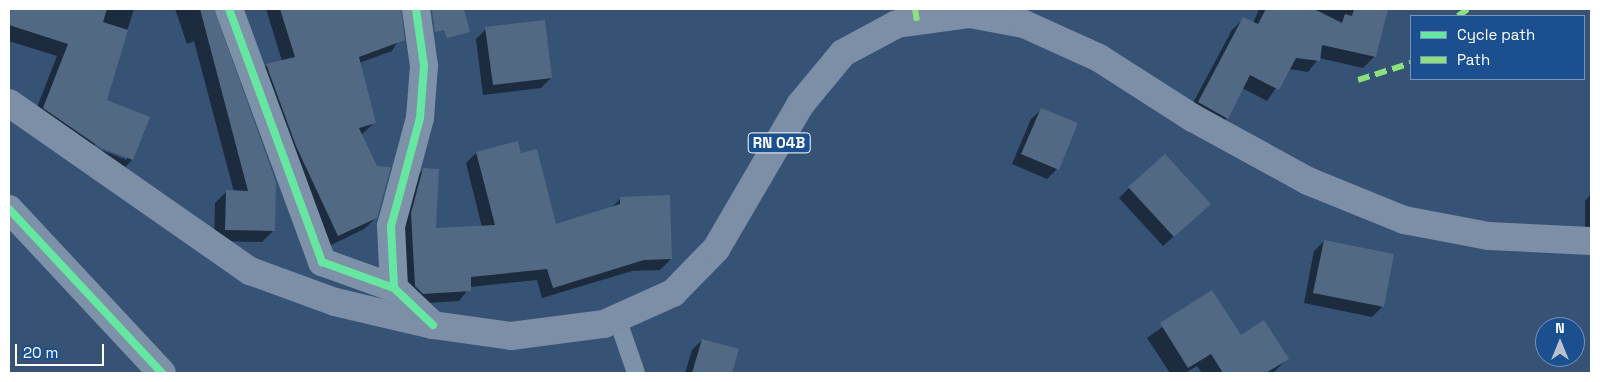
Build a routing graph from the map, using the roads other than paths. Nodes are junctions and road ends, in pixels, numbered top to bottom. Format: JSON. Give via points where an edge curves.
{"nodes":[{"id":1,"x":231,"y":9,"type":"edge"},
{"id":2,"x":416,"y":9,"type":"edge"},
{"id":3,"x":9,"y":103,"type":"edge"},
{"id":4,"x":9,"y":209,"type":"edge"},
{"id":5,"x":1591,"y":241,"type":"edge"},
{"id":6,"x":394,"y":288,"type":"junction"},
{"id":7,"x":617,"y":318,"type":"junction"},
{"id":8,"x":433,"y":325,"type":"junction"},
{"id":9,"x":162,"y":373,"type":"edge"},
{"id":10,"x":636,"y":373,"type":"edge"}],
"edges":[{"from":1,"to":6,"type":"street","via":[[322,262]]},
{"from":2,"to":6,"type":"street","via":[[424,66],[420,118],[391,226]]},
{"from":3,"to":8,"type":"main road","number":"RN 04B","via":[[250,271],[336,302]]},
{"from":4,"to":9,"type":"street"},
{"from":5,"to":7,"type":"main road","number":"RN 04B","via":[[1489,236],[1404,220],[1308,181],[1193,118],[1099,58],[1024,24],[970,14],[897,24],[843,53],[800,105],[716,249],[673,293]]},
{"from":6,"to":8,"type":"street"},
{"from":7,"to":8,"type":"main road","number":"RN 04B","via":[[604,324],[511,336]]},
{"from":7,"to":10,"type":"lane"}]}
